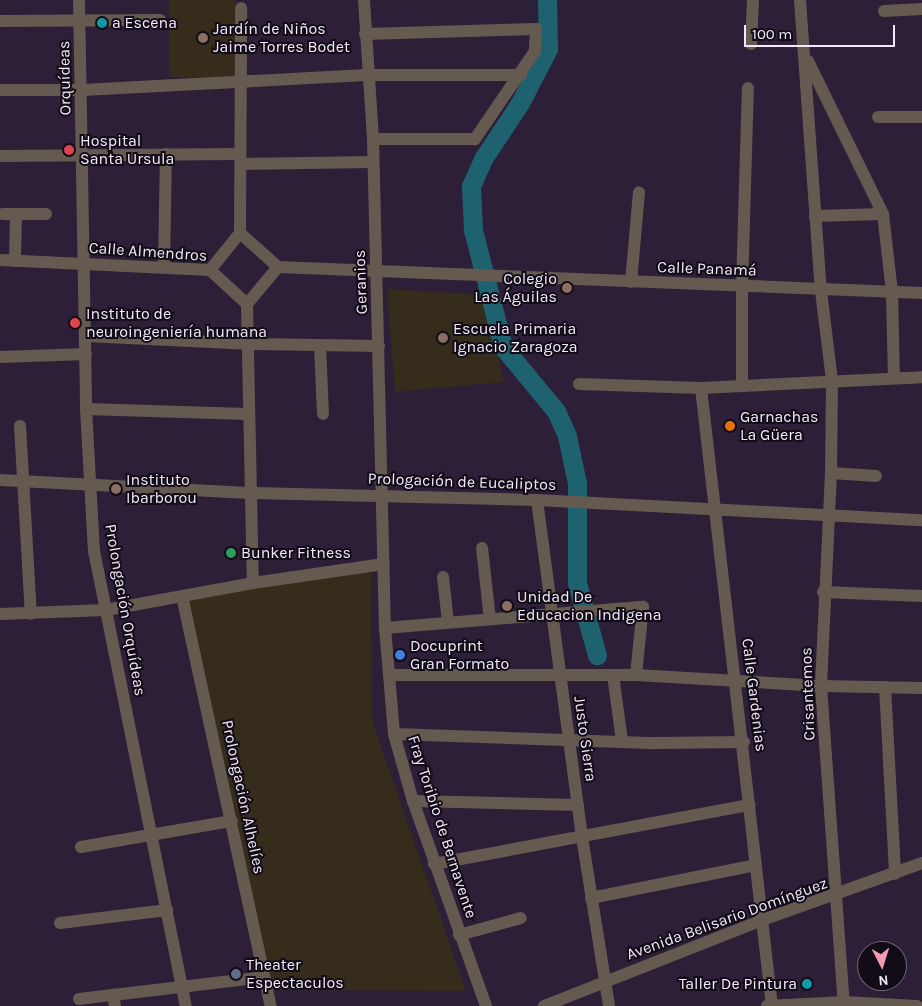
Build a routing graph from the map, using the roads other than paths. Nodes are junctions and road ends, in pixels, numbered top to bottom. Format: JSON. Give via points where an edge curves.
{"nodes":[{"id":1,"x":80,"y":0,"type":"edge"},
{"id":2,"x":364,"y":0,"type":"edge"},
{"id":3,"x":753,"y":0,"type":"edge"},
{"id":4,"x":800,"y":0,"type":"edge"},
{"id":5,"x":241,"y":8,"type":"dead end"},
{"id":6,"x":922,"y":9,"type":"edge"},
{"id":7,"x":884,"y":11,"type":"dead end"},
{"id":8,"x":160,"y":20,"type":"dead end"},
{"id":9,"x":0,"y":21,"type":"edge"},
{"id":10,"x":80,"y":21,"type":"junction"},
{"id":11,"x":365,"y":34,"type":"junction"},
{"id":12,"x":751,"y":44,"type":"dead end"},
{"id":13,"x":805,"y":54,"type":"junction"},
{"id":14,"x":367,"y":75,"type":"junction"},
{"id":15,"x":521,"y":75,"type":"junction"},
{"id":16,"x":240,"y":81,"type":"junction"},
{"id":17,"x":748,"y":88,"type":"dead end"},
{"id":18,"x":0,"y":90,"type":"edge"},
{"id":19,"x":82,"y":90,"type":"junction"},
{"id":20,"x":878,"y":117,"type":"dead end"},
{"id":21,"x":922,"y":117,"type":"edge"},
{"id":22,"x":372,"y":139,"type":"junction"},
{"id":23,"x":166,"y":154,"type":"junction"},
{"id":24,"x":82,"y":155,"type":"junction"},
{"id":25,"x":0,"y":156,"type":"edge"},
{"id":26,"x":241,"y":159,"type":"junction"},
{"id":27,"x":373,"y":162,"type":"junction"},
{"id":28,"x":639,"y":192,"type":"dead end"},
{"id":29,"x":46,"y":214,"type":"dead end"},
{"id":30,"x":883,"y":214,"type":"junction"},
{"id":31,"x":816,"y":216,"type":"junction"},
{"id":32,"x":240,"y":233,"type":"junction"},
{"id":33,"x":0,"y":260,"type":"edge"},
{"id":34,"x":15,"y":261,"type":"junction"},
{"id":35,"x":84,"y":263,"type":"junction"},
{"id":36,"x":164,"y":266,"type":"junction"},
{"id":37,"x":278,"y":267,"type":"junction"},
{"id":38,"x":210,"y":270,"type":"junction"},
{"id":39,"x":377,"y":272,"type":"junction"},
{"id":40,"x":631,"y":282,"type":"junction"},
{"id":41,"x":742,"y":287,"type":"junction"},
{"id":42,"x":821,"y":291,"type":"junction"},
{"id":43,"x":892,"y":292,"type":"junction"},
{"id":44,"x":922,"y":293,"type":"edge"},
{"id":45,"x":247,"y":304,"type":"junction"},
{"id":46,"x":86,"y":336,"type":"junction"},
{"id":47,"x":247,"y":344,"type":"junction"},
{"id":48,"x":320,"y":345,"type":"junction"},
{"id":49,"x":379,"y":346,"type":"junction"},
{"id":50,"x":86,"y":354,"type":"junction"},
{"id":51,"x":0,"y":357,"type":"edge"},
{"id":52,"x":922,"y":377,"type":"edge"},
{"id":53,"x":894,"y":378,"type":"junction"},
{"id":54,"x":832,"y":381,"type":"junction"},
{"id":55,"x":579,"y":384,"type":"dead end"},
{"id":56,"x":742,"y":386,"type":"junction"},
{"id":57,"x":701,"y":388,"type":"junction"},
{"id":58,"x":86,"y":409,"type":"junction"},
{"id":59,"x":247,"y":414,"type":"junction"},
{"id":60,"x":323,"y":414,"type":"dead end"},
{"id":61,"x":20,"y":426,"type":"dead end"},
{"id":62,"x":831,"y":474,"type":"junction"},
{"id":63,"x":876,"y":476,"type":"dead end"},
{"id":64,"x":0,"y":480,"type":"edge"},
{"id":65,"x":23,"y":480,"type":"junction"},
{"id":66,"x":90,"y":484,"type":"junction"},
{"id":67,"x":250,"y":493,"type":"junction"},
{"id":68,"x":382,"y":496,"type":"junction"},
{"id":69,"x":537,"y":500,"type":"junction"},
{"id":70,"x":713,"y":511,"type":"junction"},
{"id":71,"x":829,"y":515,"type":"junction"},
{"id":72,"x":922,"y":520,"type":"edge"},
{"id":73,"x":482,"y":548,"type":"dead end"},
{"id":74,"x":384,"y":564,"type":"junction"},
{"id":75,"x":443,"y":577,"type":"dead end"},
{"id":76,"x":252,"y":583,"type":"junction"},
{"id":77,"x":823,"y":592,"type":"junction"},
{"id":78,"x":182,"y":596,"type":"junction"},
{"id":79,"x":922,"y":596,"type":"edge"},
{"id":80,"x":106,"y":610,"type":"junction"},
{"id":81,"x":553,"y":613,"type":"junction"},
{"id":82,"x":0,"y":614,"type":"edge"},
{"id":83,"x":31,"y":614,"type":"junction"},
{"id":84,"x":490,"y":619,"type":"junction"},
{"id":85,"x":448,"y":622,"type":"junction"},
{"id":86,"x":385,"y":628,"type":"junction"},
{"id":87,"x":560,"y":674,"type":"junction"},
{"id":88,"x":388,"y":675,"type":"junction"},
{"id":89,"x":613,"y":675,"type":"junction"},
{"id":90,"x":636,"y":675,"type":"junction"},
{"id":91,"x":736,"y":681,"type":"junction"},
{"id":92,"x":821,"y":686,"type":"junction"},
{"id":93,"x":885,"y":687,"type":"junction"},
{"id":94,"x":922,"y":688,"type":"edge"},
{"id":95,"x":394,"y":734,"type":"junction"},
{"id":96,"x":568,"y":738,"type":"junction"},
{"id":97,"x":622,"y":741,"type":"junction"},
{"id":98,"x":744,"y":742,"type":"junction"},
{"id":99,"x":413,"y":801,"type":"junction"},
{"id":100,"x":578,"y":805,"type":"junction"},
{"id":101,"x":750,"y":805,"type":"junction"},
{"id":102,"x":232,"y":821,"type":"junction"},
{"id":103,"x":152,"y":835,"type":"junction"},
{"id":104,"x":582,"y":836,"type":"junction"},
{"id":105,"x":81,"y":847,"type":"dead end"},
{"id":106,"x":922,"y":863,"type":"edge"},
{"id":107,"x":434,"y":864,"type":"junction"},
{"id":108,"x":756,"y":865,"type":"junction"},
{"id":109,"x":896,"y":874,"type":"junction"},
{"id":110,"x":838,"y":895,"type":"junction"},
{"id":111,"x":591,"y":898,"type":"junction"},
{"id":112,"x":167,"y":910,"type":"junction"},
{"id":113,"x":521,"y":918,"type":"dead end"},
{"id":114,"x":762,"y":920,"type":"junction"},
{"id":115,"x":60,"y":922,"type":"dead end"},
{"id":116,"x":459,"y":935,"type":"junction"},
{"id":117,"x":264,"y":977,"type":"junction"},
{"id":118,"x":604,"y":983,"type":"junction"},
{"id":119,"x":183,"y":987,"type":"junction"},
{"id":120,"x":79,"y":999,"type":"dead end"},
{"id":121,"x":114,"y":1000,"type":"edge"},
{"id":122,"x":844,"y":1004,"type":"edge"},
{"id":123,"x":186,"y":1006,"type":"edge"},
{"id":124,"x":271,"y":1006,"type":"edge"},
{"id":125,"x":486,"y":1006,"type":"edge"},
{"id":126,"x":544,"y":1006,"type":"edge"},
{"id":127,"x":609,"y":1006,"type":"edge"},
{"id":128,"x":770,"y":1006,"type":"edge"},
{"id":129,"x":917,"y":1006,"type":"edge"}],
"edges":[{"from":1,"to":10,"type":"street","name":"Orquídeas"},
{"from":2,"to":11,"type":"street","name":"Geranios"},
{"from":3,"to":12,"type":"street"},
{"from":4,"to":13,"type":"street","name":"Crisantemos"},
{"from":5,"to":16,"type":"street"},
{"from":6,"to":7,"type":"street"},
{"from":8,"to":10,"type":"street"},
{"from":9,"to":10,"type":"street"},
{"from":10,"to":19,"type":"street","name":"Orquídeas"},
{"from":11,"to":14,"type":"street","name":"Geranios"},
{"from":11,"to":15,"type":"street","via":[[536,29],[536,51]]},
{"from":13,"to":30,"type":"street"},
{"from":13,"to":31,"type":"street","name":"Crisantemos"},
{"from":14,"to":15,"type":"street"},
{"from":14,"to":16,"type":"street"},
{"from":14,"to":22,"type":"street","name":"Geranios"},
{"from":15,"to":22,"type":"street","via":[[475,139]]},
{"from":16,"to":19,"type":"street"},
{"from":16,"to":26,"type":"street"},
{"from":17,"to":41,"type":"street"},
{"from":18,"to":19,"type":"street"},
{"from":19,"to":24,"type":"street","name":"Orquídeas"},
{"from":20,"to":21,"type":"street"},
{"from":22,"to":27,"type":"street","name":"Geranios"},
{"from":23,"to":24,"type":"street"},
{"from":23,"to":26,"type":"street"},
{"from":23,"to":36,"type":"street"},
{"from":24,"to":25,"type":"street"},
{"from":24,"to":35,"type":"street","name":"Prolongación Orquídeas"},
{"from":26,"to":27,"type":"street"},
{"from":26,"to":32,"type":"street"},
{"from":27,"to":39,"type":"street","name":"Geranios"},
{"from":28,"to":40,"type":"street"},
{"from":29,"to":34,"type":"street","via":[[9,214]]},
{"from":30,"to":31,"type":"street"},
{"from":30,"to":43,"type":"street"},
{"from":31,"to":42,"type":"street","name":"Crisantemos"},
{"from":32,"to":37,"type":"street"},
{"from":32,"to":38,"type":"street"},
{"from":33,"to":34,"type":"street","name":"Calle Almendros"},
{"from":34,"to":35,"type":"street","name":"Calle Almendros"},
{"from":35,"to":36,"type":"street","name":"Calle Almendros"},
{"from":35,"to":46,"type":"street","name":"Prolongación Orquídeas"},
{"from":36,"to":38,"type":"street","name":"Calle Almendros"},
{"from":37,"to":39,"type":"street"},
{"from":37,"to":45,"type":"street"},
{"from":38,"to":45,"type":"street","name":"Calle Almendros"},
{"from":39,"to":40,"type":"street","name":"Calle Panamá"},
{"from":39,"to":49,"type":"street","name":"Geranios"},
{"from":40,"to":41,"type":"street","name":"Calle Panamá"},
{"from":41,"to":42,"type":"street","name":"Calle Panamá"},
{"from":41,"to":56,"type":"street"},
{"from":42,"to":43,"type":"street","name":"Calle Panamá"},
{"from":42,"to":54,"type":"street","name":"Crisantemos"},
{"from":43,"to":44,"type":"street","name":"Calle Panamá"},
{"from":43,"to":53,"type":"street"},
{"from":45,"to":47,"type":"street"},
{"from":46,"to":47,"type":"street"},
{"from":46,"to":50,"type":"street","name":"Prolongación Orquídeas"},
{"from":47,"to":48,"type":"street"},
{"from":47,"to":59,"type":"street"},
{"from":48,"to":49,"type":"street"},
{"from":48,"to":60,"type":"street"},
{"from":49,"to":68,"type":"street","name":"Geranios"},
{"from":50,"to":51,"type":"street"},
{"from":50,"to":58,"type":"street","name":"Prolongación Orquídeas"},
{"from":52,"to":53,"type":"street"},
{"from":53,"to":54,"type":"street"},
{"from":54,"to":56,"type":"street"},
{"from":54,"to":62,"type":"street","name":"Crisantemos"},
{"from":55,"to":57,"type":"street"},
{"from":56,"to":57,"type":"street"},
{"from":57,"to":70,"type":"street","name":"Calle Gardenias"},
{"from":58,"to":59,"type":"street"},
{"from":58,"to":66,"type":"street","name":"Prolongación Orquídeas"},
{"from":59,"to":67,"type":"street"},
{"from":61,"to":65,"type":"street"},
{"from":62,"to":63,"type":"street"},
{"from":62,"to":71,"type":"street","name":"Crisantemos"},
{"from":64,"to":65,"type":"street","name":"Prologación de Eucaliptos"},
{"from":65,"to":66,"type":"street","name":"Prologación de Eucaliptos"},
{"from":65,"to":83,"type":"street"},
{"from":66,"to":67,"type":"street","name":"Prologación de Eucaliptos"},
{"from":66,"to":80,"type":"street","name":"Prolongación Orquídeas","via":[[94,551]]},
{"from":67,"to":68,"type":"street","name":"Prologación de Eucaliptos"},
{"from":67,"to":76,"type":"street"},
{"from":68,"to":69,"type":"street","name":"Prologación de Eucaliptos"},
{"from":68,"to":74,"type":"street","name":"Geranios"},
{"from":69,"to":70,"type":"street","name":"Prologación de Eucaliptos"},
{"from":69,"to":81,"type":"street","name":"Justo Sierra"},
{"from":70,"to":71,"type":"street","name":"Prologación de Eucaliptos"},
{"from":70,"to":91,"type":"street","name":"Calle Gardenias"},
{"from":71,"to":72,"type":"street","name":"Prologación de Eucaliptos"},
{"from":71,"to":77,"type":"street","name":"Crisantemos"},
{"from":73,"to":84,"type":"street"},
{"from":74,"to":76,"type":"street"},
{"from":74,"to":86,"type":"street","name":"Fray Toribio de Bernavente"},
{"from":75,"to":85,"type":"street"},
{"from":76,"to":78,"type":"street"},
{"from":77,"to":79,"type":"street"},
{"from":77,"to":92,"type":"street","name":"Crisantemos"},
{"from":78,"to":80,"type":"street"},
{"from":78,"to":102,"type":"street","name":"Prolongación Alhelíes"},
{"from":80,"to":83,"type":"street"},
{"from":80,"to":103,"type":"street","name":"Prolongación Orquídeas"},
{"from":81,"to":84,"type":"street"},
{"from":81,"to":87,"type":"street","name":"Justo Sierra"},
{"from":81,"to":90,"type":"street","via":[[643,607]]},
{"from":82,"to":83,"type":"street"},
{"from":84,"to":85,"type":"street"},
{"from":85,"to":86,"type":"street"},
{"from":86,"to":88,"type":"street","name":"Fray Toribio de Bernavente"},
{"from":87,"to":88,"type":"street"},
{"from":87,"to":89,"type":"street"},
{"from":87,"to":96,"type":"street","name":"Justo Sierra"},
{"from":88,"to":95,"type":"street","name":"Fray Toribio de Bernavente"},
{"from":89,"to":90,"type":"street"},
{"from":89,"to":97,"type":"street"},
{"from":90,"to":91,"type":"street"},
{"from":91,"to":92,"type":"street"},
{"from":91,"to":98,"type":"street","name":"Calle Gardenias"},
{"from":92,"to":93,"type":"street"},
{"from":92,"to":110,"type":"street","name":"Crisantemos"},
{"from":93,"to":94,"type":"street"},
{"from":93,"to":109,"type":"street"},
{"from":95,"to":96,"type":"street"},
{"from":95,"to":99,"type":"street","name":"Fray Toribio de Bernavente"},
{"from":96,"to":97,"type":"street"},
{"from":96,"to":100,"type":"street","name":"Justo Sierra"},
{"from":97,"to":98,"type":"street"},
{"from":98,"to":101,"type":"street","name":"Calle Gardenias"},
{"from":99,"to":100,"type":"street"},
{"from":99,"to":107,"type":"street","name":"Fray Toribio de Bernavente"},
{"from":100,"to":104,"type":"street","name":"Justo Sierra"},
{"from":101,"to":104,"type":"street"},
{"from":101,"to":108,"type":"street","name":"Calle Gardenias"},
{"from":102,"to":103,"type":"street"},
{"from":102,"to":117,"type":"street","name":"Prolongación Alhelíes"},
{"from":103,"to":105,"type":"street"},
{"from":103,"to":112,"type":"street","name":"Prolongación Orquídeas"},
{"from":104,"to":107,"type":"street"},
{"from":104,"to":111,"type":"street","name":"Justo Sierra"},
{"from":106,"to":109,"type":"street","name":"Avenida Belisario Domínguez"},
{"from":107,"to":116,"type":"street","name":"Fray Toribio de Bernavente"},
{"from":108,"to":111,"type":"street"},
{"from":108,"to":114,"type":"street","name":"Calle Gardenias"},
{"from":109,"to":110,"type":"street","name":"Avenida Belisario Domínguez"},
{"from":110,"to":114,"type":"street","name":"Avenida Belisario Domínguez"},
{"from":110,"to":122,"type":"street","name":"Crisantemos"},
{"from":111,"to":118,"type":"street","name":"Justo Sierra"},
{"from":112,"to":115,"type":"street"},
{"from":112,"to":119,"type":"street","name":"Prolongación Orquídeas"},
{"from":113,"to":116,"type":"street"},
{"from":114,"to":118,"type":"street","name":"Avenida Belisario Domínguez"},
{"from":114,"to":128,"type":"street","name":"Calle Gardenias"},
{"from":116,"to":125,"type":"street","name":"Fray Toribio de Bernavente"},
{"from":117,"to":119,"type":"street"},
{"from":117,"to":124,"type":"street","name":"Prolongación Alhelíes"},
{"from":118,"to":126,"type":"street","name":"Avenida Belisario Domínguez"},
{"from":118,"to":127,"type":"street","name":"Justo Sierra"},
{"from":119,"to":121,"type":"street"},
{"from":119,"to":123,"type":"street","name":"Prolongación Orquídeas"},
{"from":120,"to":121,"type":"street"},
{"from":122,"to":128,"type":"street"},
{"from":122,"to":129,"type":"street"}]}
